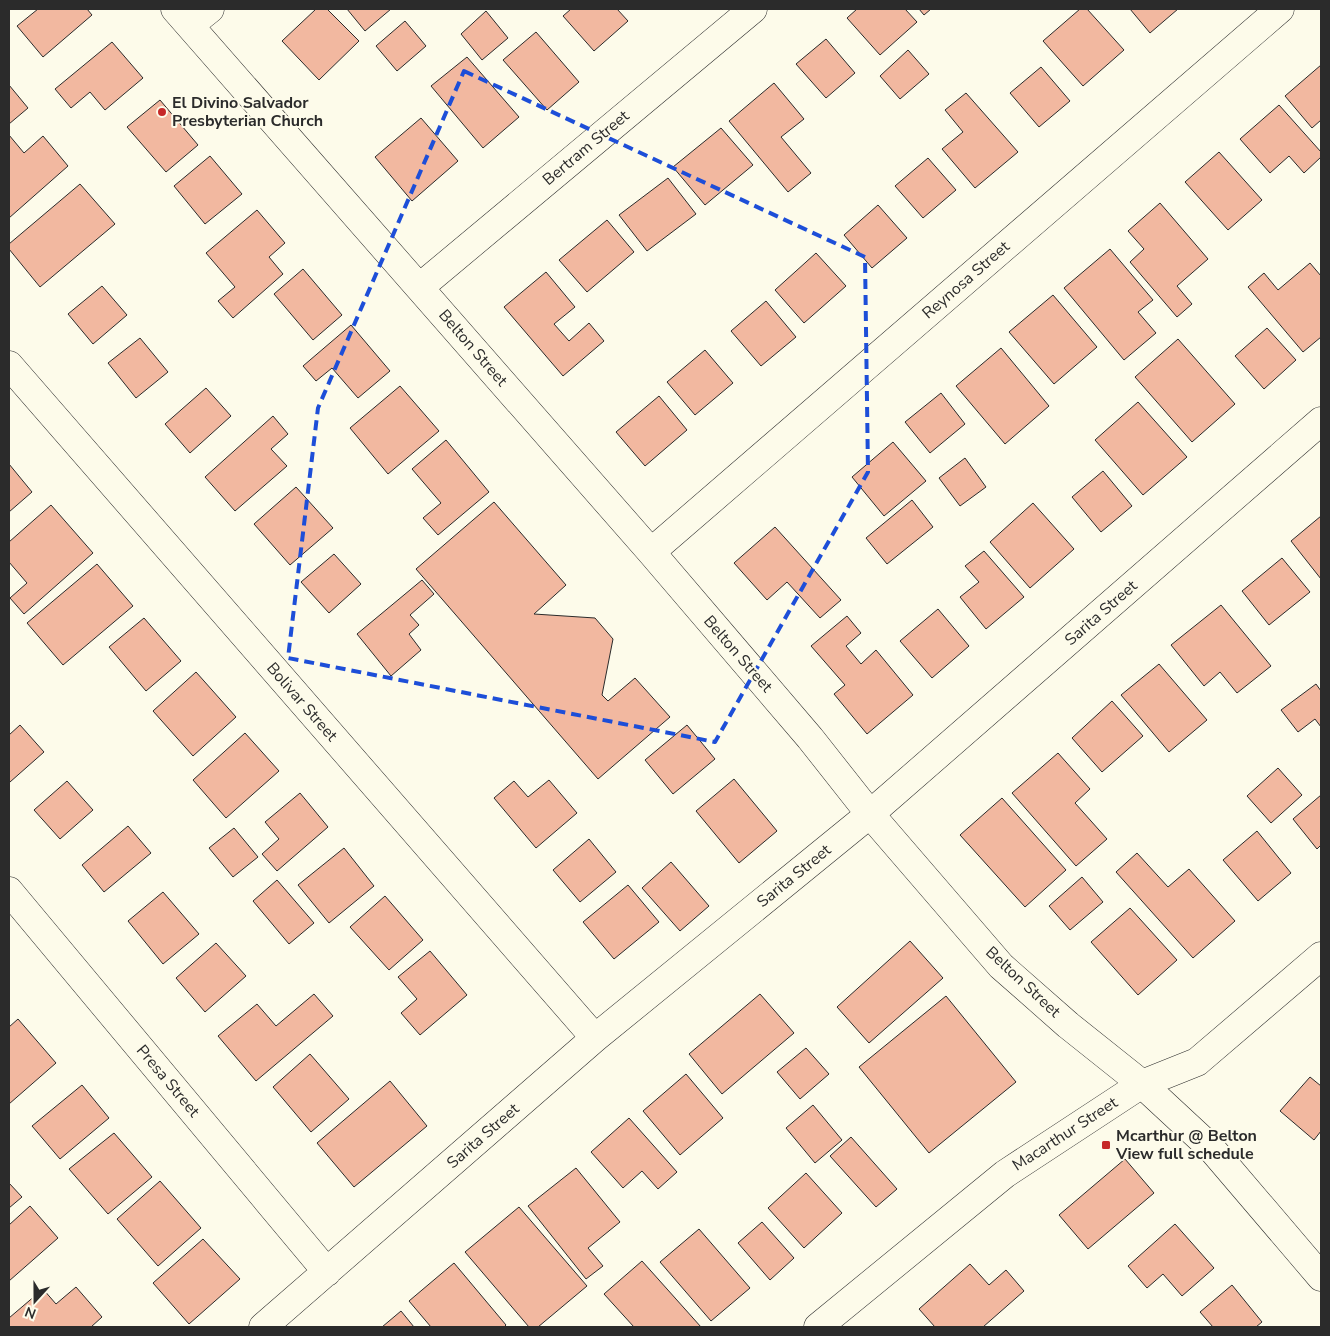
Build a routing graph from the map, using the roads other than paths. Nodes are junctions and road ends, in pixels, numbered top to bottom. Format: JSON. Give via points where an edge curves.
{"nodes":[{"id":1,"x":753,"y":9,"type":"edge"},
{"id":2,"x":1280,"y":9,"type":"edge"},
{"id":3,"x":192,"y":14,"type":"edge"},
{"id":4,"x":420,"y":287,"type":"junction"},
{"id":5,"x":9,"y":365,"type":"edge"},
{"id":6,"x":1321,"y":421,"type":"edge"},
{"id":7,"x":651,"y":552,"type":"junction"},
{"id":8,"x":870,"y":814,"type":"junction"},
{"id":9,"x":9,"y":892,"type":"edge"},
{"id":10,"x":1321,"y":956,"type":"edge"},
{"id":11,"x":595,"y":1038,"type":"junction"},
{"id":12,"x":1142,"y":1084,"type":"junction"},
{"id":13,"x":327,"y":1272,"type":"junction"},
{"id":14,"x":1321,"y":1277,"type":"edge"},
{"id":15,"x":263,"y":1327,"type":"edge"},
{"id":16,"x":818,"y":1327,"type":"edge"}],
"edges":[{"from":1,"to":4,"type":"street","name":"Bertram Street"},
{"from":2,"to":7,"type":"street","name":"Reynosa Street"},
{"from":3,"to":4,"type":"street","name":"Belton Street"},
{"from":4,"to":7,"type":"street","name":"Belton Street"},
{"from":5,"to":11,"type":"street","name":"Bolivar Street"},
{"from":6,"to":8,"type":"street","name":"Sarita Street"},
{"from":7,"to":8,"type":"street","name":"Belton Street","via":[[810,738]]},
{"from":8,"to":11,"type":"street","name":"Sarita Street"},
{"from":8,"to":12,"type":"street","name":"Belton Street","via":[[1001,966]]},
{"from":9,"to":13,"type":"street","name":"Presa Street"},
{"from":10,"to":12,"type":"street","name":"Macarthur Street","via":[[1197,1062]]},
{"from":11,"to":13,"type":"street","name":"Sarita Street"},
{"from":12,"to":14,"type":"street","name":"Belton Street","via":[[1211,1148]]},
{"from":12,"to":16,"type":"street","name":"Macarthur Street","via":[[1005,1174]]},
{"from":13,"to":15,"type":"street","name":"Sarita Street"}]}
